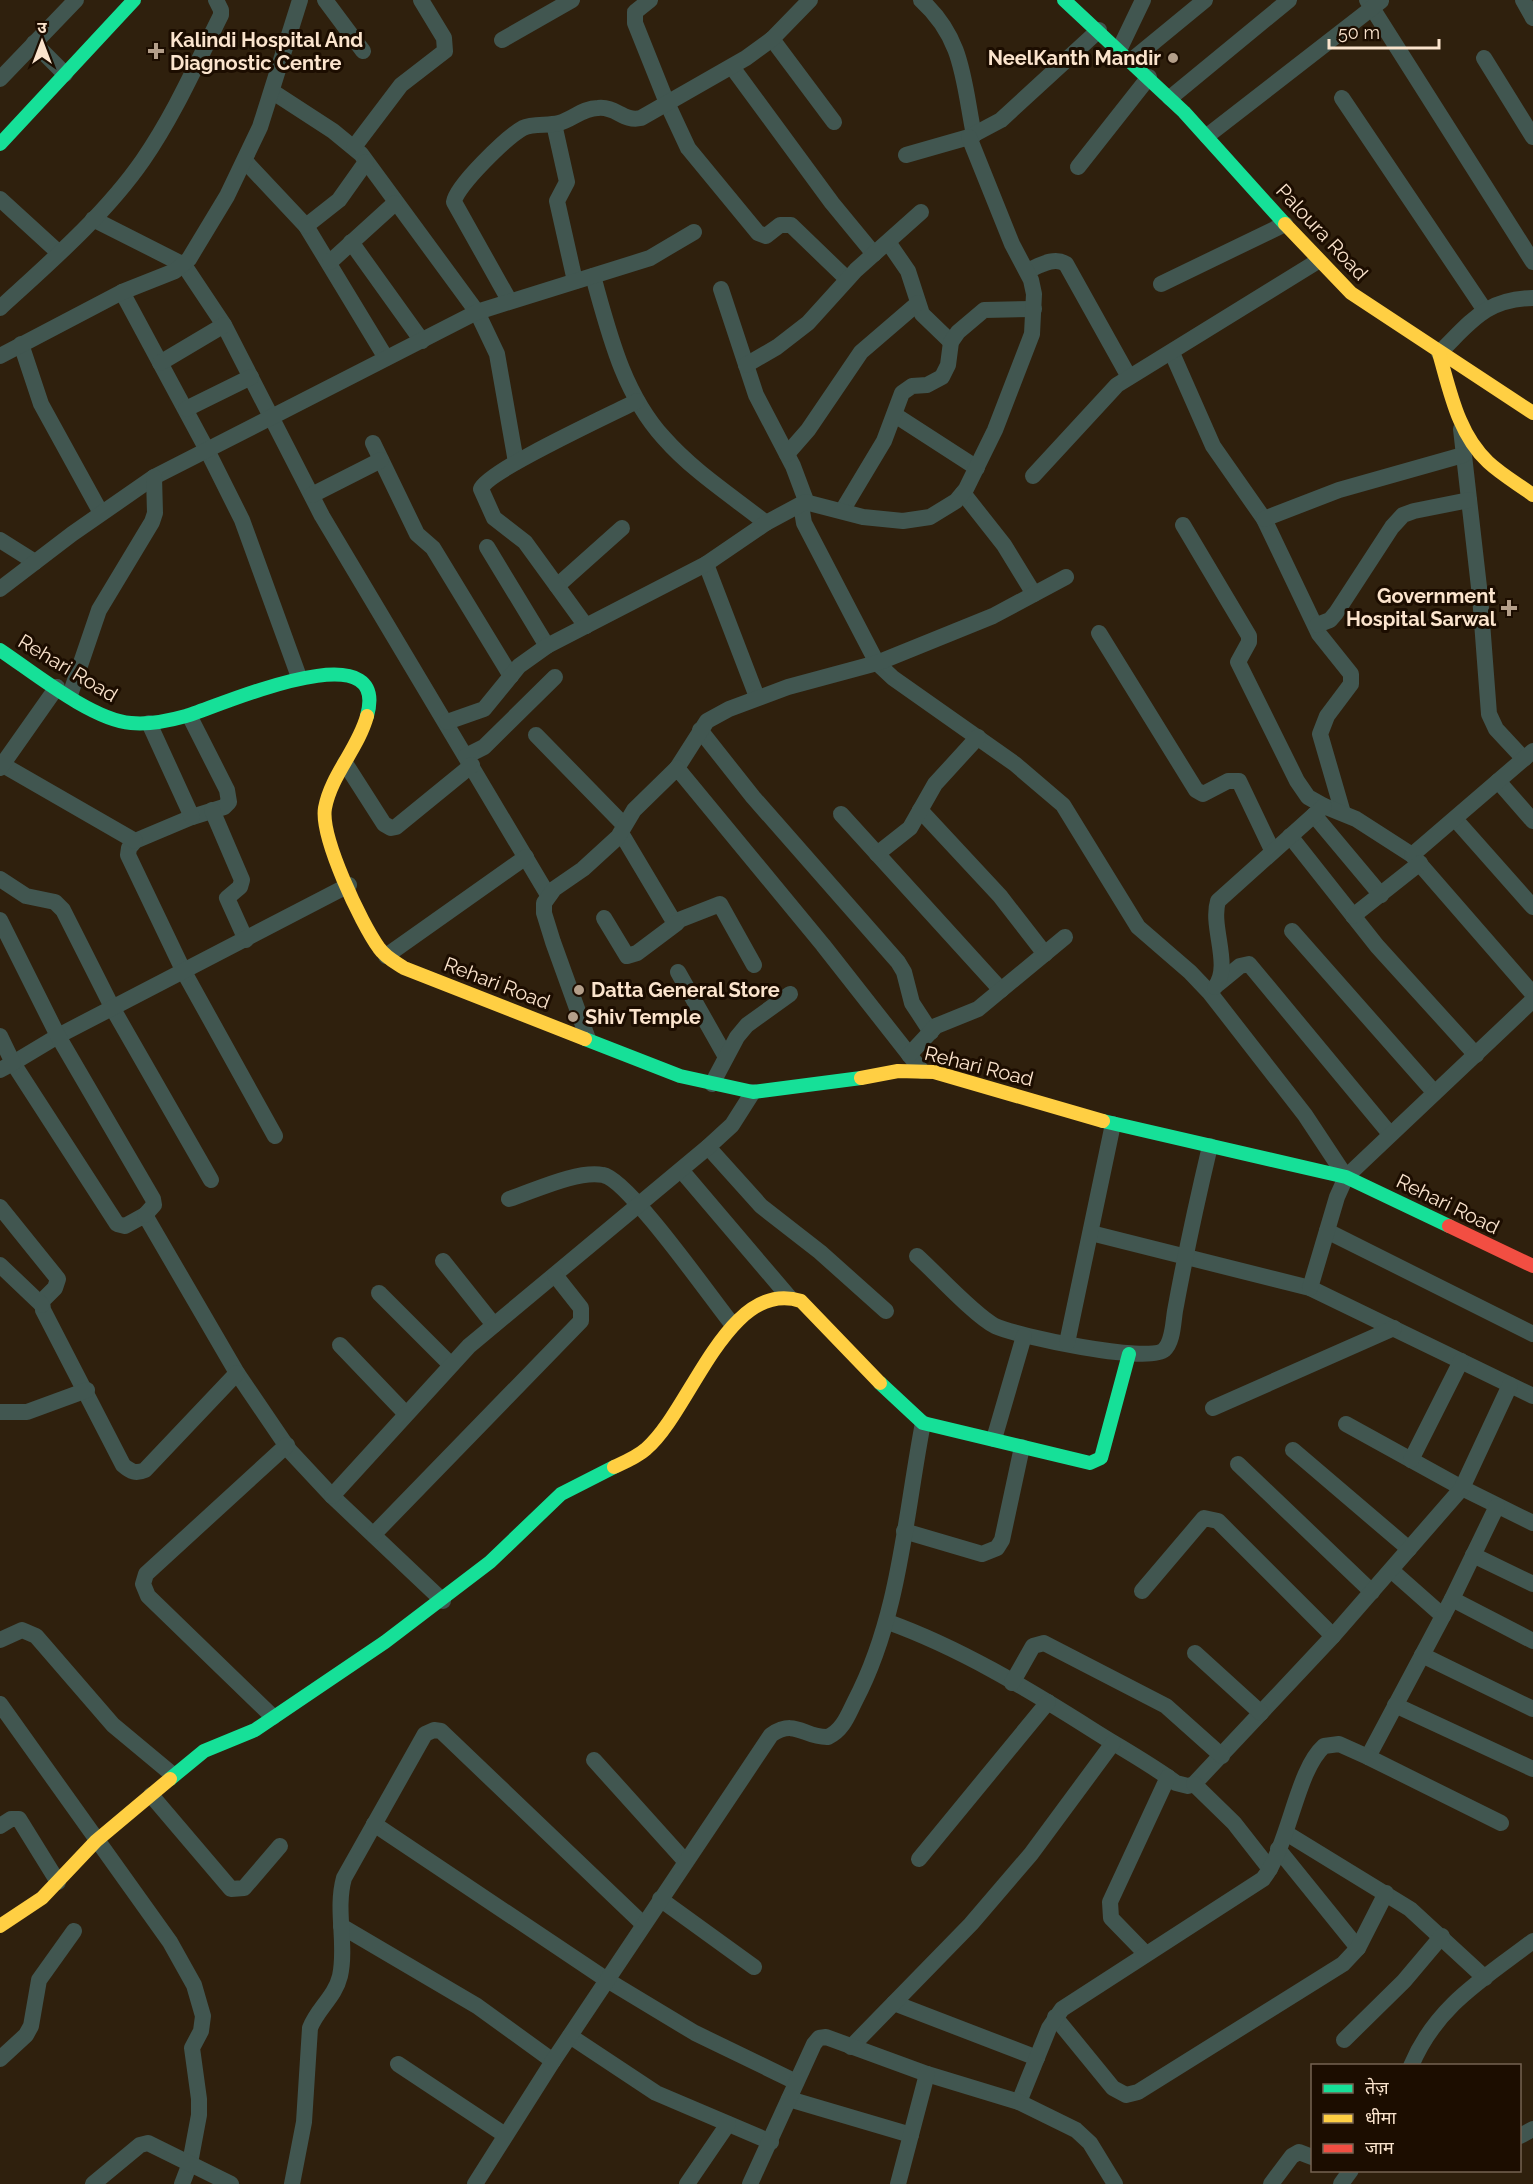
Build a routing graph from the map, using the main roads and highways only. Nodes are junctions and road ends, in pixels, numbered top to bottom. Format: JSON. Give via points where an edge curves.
{"nodes":[{"id":1,"x":134,"y":0,"type":"edge"},
{"id":2,"x":1064,"y":0,"type":"edge"},
{"id":3,"x":0,"y":144,"type":"edge"},
{"id":4,"x":1439,"y":353,"type":"junction"},
{"id":5,"x":1533,"y":413,"type":"edge"},
{"id":6,"x":1533,"y":495,"type":"edge"},
{"id":7,"x":0,"y":650,"type":"edge"},
{"id":8,"x":1533,"y":1266,"type":"edge"},
{"id":9,"x":1129,"y":1354,"type":"road end"},
{"id":10,"x":0,"y":1926,"type":"edge"}],
"edges":[{"from":1,"to":3,"type":"main road"},
{"from":2,"to":4,"type":"main road","name":"Paloura Road","via":[[1170,98],[1351,293]]},
{"from":4,"to":5,"type":"main road","name":"Paloura Road"},
{"from":4,"to":6,"type":"main road","via":[[1461,423],[1480,455]]},
{"from":7,"to":8,"type":"main road","name":"Rehari Road","via":[[114,719],[132,723],[189,717],[300,677],[337,673],[362,683],[369,693],[367,719],[328,792],[324,826],[372,937],[386,956],[404,968],[680,1076],[712,1084],[753,1092],[922,1071],[1113,1124],[1346,1177]]},
{"from":9,"to":10,"type":"main road","via":[[1101,1458],[1082,1462],[923,1423],[898,1402],[810,1308],[789,1297],[767,1300],[732,1324],[672,1418],[647,1448],[561,1494],[443,1601],[255,1730],[204,1751],[96,1841],[42,1898]]}]}
